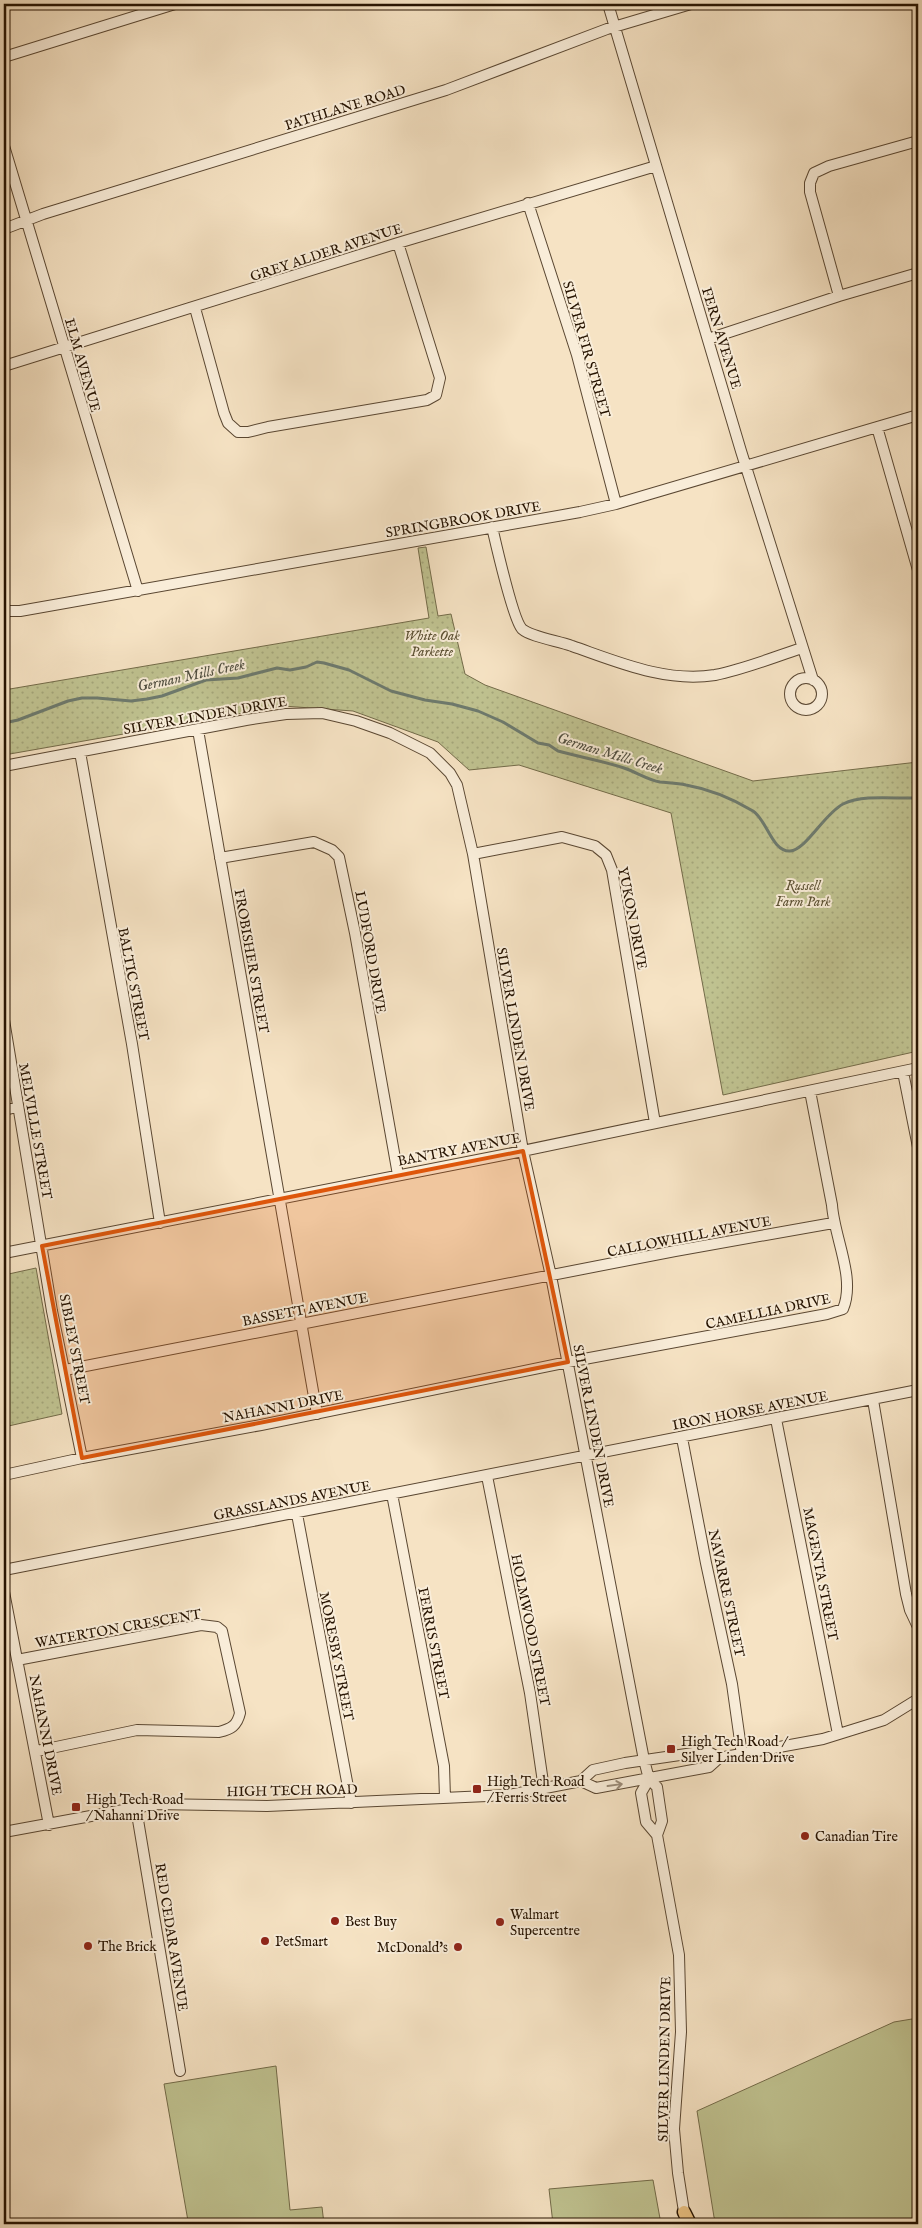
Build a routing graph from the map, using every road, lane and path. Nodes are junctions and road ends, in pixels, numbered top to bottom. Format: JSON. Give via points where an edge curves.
{"nodes":[{"id":1,"x":175,"y":4,"type":"edge"},
{"id":2,"x":608,"y":4,"type":"edge"},
{"id":3,"x":691,"y":4,"type":"edge"},
{"id":4,"x":616,"y":27,"type":"junction"},
{"id":5,"x":4,"y":57,"type":"edge"},
{"id":6,"x":918,"y":141,"type":"edge"},
{"id":7,"x":4,"y":146,"type":"edge"},
{"id":8,"x":656,"y":166,"type":"junction"},
{"id":9,"x":528,"y":203,"type":"junction"},
{"id":10,"x":27,"y":221,"type":"junction"},
{"id":11,"x":4,"y":229,"type":"edge"},
{"id":12,"x":398,"y":243,"type":"junction"},
{"id":13,"x":918,"y":274,"type":"edge"},
{"id":14,"x":839,"y":296,"type":"junction"},
{"id":15,"x":195,"y":308,"type":"junction"},
{"id":16,"x":708,"y":339,"type":"junction"},
{"id":17,"x":63,"y":347,"type":"junction"},
{"id":18,"x":4,"y":366,"type":"edge"},
{"id":19,"x":918,"y":414,"type":"edge"},
{"id":20,"x":877,"y":427,"type":"junction"},
{"id":21,"x":746,"y":466,"type":"junction"},
{"id":22,"x":616,"y":504,"type":"junction"},
{"id":23,"x":492,"y":527,"type":"junction"},
{"id":24,"x":916,"y":558,"type":"edge"},
{"id":25,"x":918,"y":570,"type":"edge"},
{"id":26,"x":138,"y":591,"type":"junction"},
{"id":27,"x":4,"y":611,"type":"edge"},
{"id":28,"x":802,"y":648,"type":"junction"},
{"id":29,"x":813,"y":680,"type":"dead end"},
{"id":30,"x":198,"y":730,"type":"junction"},
{"id":31,"x":80,"y":752,"type":"junction"},
{"id":32,"x":4,"y":766,"type":"edge"},
{"id":33,"x":473,"y":854,"type":"junction"},
{"id":34,"x":220,"y":858,"type":"junction"},
{"id":35,"x":4,"y":1020,"type":"edge"},
{"id":36,"x":918,"y":1068,"type":"edge"},
{"id":37,"x":903,"y":1072,"type":"junction"},
{"id":38,"x":810,"y":1091,"type":"junction"},
{"id":39,"x":17,"y":1107,"type":"junction"},
{"id":40,"x":4,"y":1110,"type":"edge"},
{"id":41,"x":656,"y":1123,"type":"junction"},
{"id":42,"x":918,"y":1147,"type":"edge"},
{"id":43,"x":523,"y":1150,"type":"junction"},
{"id":44,"x":398,"y":1175,"type":"junction"},
{"id":45,"x":280,"y":1198,"type":"junction"},
{"id":46,"x":160,"y":1222,"type":"junction"},
{"id":47,"x":833,"y":1222,"type":"junction"},
{"id":48,"x":42,"y":1246,"type":"junction"},
{"id":49,"x":4,"y":1253,"type":"edge"},
{"id":50,"x":551,"y":1276,"type":"junction"},
{"id":51,"x":302,"y":1324,"type":"junction"},
{"id":52,"x":568,"y":1362,"type":"junction"},
{"id":53,"x":65,"y":1370,"type":"junction"},
{"id":54,"x":918,"y":1390,"type":"edge"},
{"id":55,"x":873,"y":1400,"type":"junction"},
{"id":56,"x":317,"y":1414,"type":"junction"},
{"id":57,"x":776,"y":1419,"type":"junction"},
{"id":58,"x":682,"y":1438,"type":"junction"},
{"id":59,"x":586,"y":1456,"type":"junction"},
{"id":60,"x":82,"y":1458,"type":"junction"},
{"id":61,"x":4,"y":1475,"type":"edge"},
{"id":62,"x":487,"y":1476,"type":"junction"},
{"id":63,"x":392,"y":1494,"type":"junction"},
{"id":64,"x":296,"y":1514,"type":"junction"},
{"id":65,"x":4,"y":1570,"type":"edge"},
{"id":66,"x":4,"y":1592,"type":"edge"},
{"id":67,"x":918,"y":1627,"type":"edge"},
{"id":68,"x":17,"y":1660,"type":"junction"},
{"id":69,"x":918,"y":1699,"type":"edge"},
{"id":70,"x":838,"y":1734,"type":"junction"},
{"id":71,"x":36,"y":1751,"type":"junction"},
{"id":72,"x":742,"y":1755,"type":"junction"},
{"id":73,"x":719,"y":1758,"type":"junction"},
{"id":74,"x":644,"y":1760,"type":"junction"},
{"id":75,"x":649,"y":1779,"type":"junction"},
{"id":76,"x":581,"y":1781,"type":"junction"},
{"id":77,"x":544,"y":1789,"type":"junction"},
{"id":78,"x":445,"y":1798,"type":"junction"},
{"id":79,"x":351,"y":1803,"type":"junction"},
{"id":80,"x":136,"y":1808,"type":"junction"},
{"id":81,"x":49,"y":1825,"type":"junction"},
{"id":82,"x":4,"y":1832,"type":"edge"},
{"id":83,"x":657,"y":1835,"type":"junction"},
{"id":84,"x":180,"y":2071,"type":"dead end"},
{"id":85,"x":685,"y":2218,"type":"edge"},
{"id":86,"x":690,"y":2224,"type":"edge"}],
"edges":[{"from":1,"to":5,"type":"street"},
{"from":2,"to":4,"type":"street","name":"FERN AVENUE"},
{"from":3,"to":4,"type":"street","name":"PATHLANE ROAD"},
{"from":4,"to":8,"type":"street","name":"FERN AVENUE"},
{"from":4,"to":10,"type":"street","name":"PATHLANE ROAD","via":[[446,90]]},
{"from":6,"to":14,"type":"street","via":[[814,173],[810,192]]},
{"from":7,"to":10,"type":"street","name":"ELM AVENUE"},
{"from":8,"to":9,"type":"street","name":"GREY ALDER AVENUE"},
{"from":8,"to":16,"type":"street","name":"FERN AVENUE"},
{"from":9,"to":12,"type":"street","name":"GREY ALDER AVENUE"},
{"from":9,"to":22,"type":"street","name":"SILVER FIR STREET","via":[[577,355]]},
{"from":10,"to":11,"type":"street","name":"PATHLANE ROAD"},
{"from":10,"to":17,"type":"street","name":"ELM AVENUE"},
{"from":12,"to":15,"type":"street","name":"GREY ALDER AVENUE"},
{"from":12,"to":15,"type":"street","via":[[440,378],[436,396],[427,400],[238,432],[228,423],[224,413]]},
{"from":13,"to":14,"type":"street"},
{"from":14,"to":16,"type":"street"},
{"from":15,"to":17,"type":"street","name":"GREY ALDER AVENUE"},
{"from":16,"to":21,"type":"street","name":"FERN AVENUE"},
{"from":17,"to":18,"type":"street","name":"GREY ALDER AVENUE"},
{"from":17,"to":26,"type":"street","name":"ELM AVENUE"},
{"from":19,"to":20,"type":"street","name":"SPRINGBROOK DRIVE"},
{"from":20,"to":21,"type":"street","name":"SPRINGBROOK DRIVE"},
{"from":20,"to":24,"type":"street"},
{"from":21,"to":22,"type":"street","name":"SPRINGBROOK DRIVE"},
{"from":21,"to":28,"type":"street","name":"FERN AVENUE"},
{"from":22,"to":23,"type":"street","name":"SPRINGBROOK DRIVE"},
{"from":23,"to":26,"type":"street","name":"SPRINGBROOK DRIVE"},
{"from":23,"to":28,"type":"street","via":[[513,611],[522,628],[532,634],[637,669],[686,676],[714,675]]},
{"from":24,"to":25,"type":"street"},
{"from":26,"to":27,"type":"street","name":"SPRINGBROOK DRIVE"},
{"from":28,"to":29,"type":"street","name":"FERN AVENUE"},
{"from":30,"to":31,"type":"street","name":"SILVER LINDEN DRIVE"},
{"from":30,"to":33,"type":"street","name":"SILVER LINDEN DRIVE","via":[[286,714],[322,713],[356,721],[417,745],[430,753],[457,785]]},
{"from":30,"to":34,"type":"street","name":"FROBISHER STREET"},
{"from":31,"to":32,"type":"street","name":"SILVER LINDEN DRIVE"},
{"from":31,"to":46,"type":"street","name":"BALTIC STREET"},
{"from":33,"to":41,"type":"street","name":"YUKON DRIVE","via":[[562,837],[595,846],[606,855],[612,870]]},
{"from":33,"to":43,"type":"street","name":"SILVER LINDEN DRIVE"},
{"from":34,"to":44,"type":"street","name":"LUDFORD DRIVE","via":[[314,842],[339,857]]},
{"from":34,"to":45,"type":"street","name":"FROBISHER STREET"},
{"from":35,"to":39,"type":"street","name":"MELVILLE STREET"},
{"from":36,"to":37,"type":"street","name":"BANTRY AVENUE"},
{"from":37,"to":38,"type":"street","name":"BANTRY AVENUE"},
{"from":37,"to":42,"type":"street"},
{"from":38,"to":41,"type":"street","name":"BANTRY AVENUE"},
{"from":38,"to":47,"type":"street","name":"CAMELLIA DRIVE"},
{"from":39,"to":40,"type":"street"},
{"from":39,"to":48,"type":"street","name":"MELVILLE STREET"},
{"from":41,"to":43,"type":"street","name":"BANTRY AVENUE"},
{"from":43,"to":44,"type":"street","name":"BANTRY AVENUE"},
{"from":43,"to":50,"type":"street","name":"SILVER LINDEN DRIVE"},
{"from":44,"to":45,"type":"street","name":"BANTRY AVENUE"},
{"from":45,"to":46,"type":"street","name":"BANTRY AVENUE"},
{"from":45,"to":51,"type":"street","name":"FROBISHER STREET"},
{"from":46,"to":48,"type":"street","name":"BANTRY AVENUE"},
{"from":47,"to":50,"type":"street","name":"CALLOWHILL AVENUE"},
{"from":47,"to":52,"type":"street","name":"CAMELLIA DRIVE","via":[[848,1286],[843,1309]]},
{"from":48,"to":49,"type":"street","name":"BANTRY AVENUE"},
{"from":48,"to":53,"type":"street","name":"SIBLEY STREET"},
{"from":50,"to":51,"type":"street","name":"BASSETT AVENUE"},
{"from":50,"to":52,"type":"street","name":"SILVER LINDEN DRIVE"},
{"from":51,"to":53,"type":"street","name":"BASSETT AVENUE"},
{"from":51,"to":56,"type":"street","name":"FROBISHER STREET"},
{"from":52,"to":56,"type":"street","name":"NAHANNI DRIVE"},
{"from":52,"to":59,"type":"street","name":"SILVER LINDEN DRIVE"},
{"from":53,"to":60,"type":"street","name":"SIBLEY STREET"},
{"from":54,"to":55,"type":"street","name":"IRON HORSE AVENUE"},
{"from":55,"to":57,"type":"street","name":"IRON HORSE AVENUE"},
{"from":55,"to":67,"type":"street","via":[[906,1594]]},
{"from":56,"to":60,"type":"street","name":"NAHANNI DRIVE"},
{"from":57,"to":58,"type":"street","name":"IRON HORSE AVENUE"},
{"from":57,"to":70,"type":"street","name":"MAGENTA STREET"},
{"from":58,"to":59,"type":"street","name":"IRON HORSE AVENUE"},
{"from":58,"to":72,"type":"street","name":"NAVARRE STREET","via":[[732,1684]]},
{"from":59,"to":62,"type":"street","name":"GRASSLANDS AVENUE"},
{"from":59,"to":74,"type":"street","name":"SILVER LINDEN DRIVE"},
{"from":60,"to":61,"type":"street","name":"NAHANNI DRIVE"},
{"from":62,"to":63,"type":"street","name":"GRASSLANDS AVENUE"},
{"from":62,"to":77,"type":"street","name":"HOLMWOOD STREET","via":[[530,1693]]},
{"from":63,"to":64,"type":"street","name":"GRASSLANDS AVENUE"},
{"from":63,"to":78,"type":"street","name":"FERRIS STREET","via":[[444,1766]]},
{"from":64,"to":65,"type":"street","name":"GRASSLANDS AVENUE"},
{"from":64,"to":79,"type":"street","name":"MORESBY STREET"},
{"from":66,"to":68,"type":"street","name":"NAHANNI DRIVE"},
{"from":68,"to":71,"type":"street","name":"NAHANNI DRIVE"},
{"from":68,"to":71,"type":"street","name":"WATERTON CRESCENT","via":[[201,1625],[217,1627],[222,1631],[226,1644],[240,1713],[238,1722],[231,1729],[219,1732],[137,1730]]},
{"from":69,"to":70,"type":"street","name":"HIGH TECH ROAD","via":[[884,1720]]},
{"from":70,"to":72,"type":"street","name":"HIGH TECH ROAD"},
{"from":71,"to":81,"type":"street","name":"NAHANNI DRIVE"},
{"from":72,"to":73,"type":"street","name":"HIGH TECH ROAD"},
{"from":73,"to":74,"type":"street","name":"HIGH TECH ROAD","via":[[707,1751]]},
{"from":73,"to":75,"type":"street","name":"HIGH TECH ROAD","via":[[709,1767]]},
{"from":74,"to":75,"type":"street","name":"SILVER LINDEN DRIVE"},
{"from":74,"to":76,"type":"street","name":"HIGH TECH ROAD","via":[[593,1770]]},
{"from":76,"to":75,"type":"street","name":"HIGH TECH ROAD","one_way":true,"via":[[596,1788]]},
{"from":75,"to":83,"type":"street","name":"SILVER LINDEN DRIVE","via":[[657,1787],[662,1821]]},
{"from":75,"to":83,"type":"street","name":"SILVER LINDEN DRIVE","via":[[641,1792],[646,1822]]},
{"from":76,"to":77,"type":"street","name":"HIGH TECH ROAD"},
{"from":77,"to":78,"type":"street","name":"HIGH TECH ROAD","via":[[509,1795]]},
{"from":78,"to":79,"type":"street","name":"HIGH TECH ROAD"},
{"from":79,"to":80,"type":"street","name":"HIGH TECH ROAD","via":[[266,1806],[156,1804]]},
{"from":80,"to":81,"type":"street","name":"HIGH TECH ROAD"},
{"from":80,"to":84,"type":"street","name":"RED CEDAR AVENUE"},
{"from":81,"to":82,"type":"street","name":"HIGH TECH ROAD"},
{"from":83,"to":85,"type":"street","name":"SILVER LINDEN DRIVE","via":[[679,1955],[681,2032],[674,2129]]},
{"from":85,"to":86,"type":"main road"}]}
